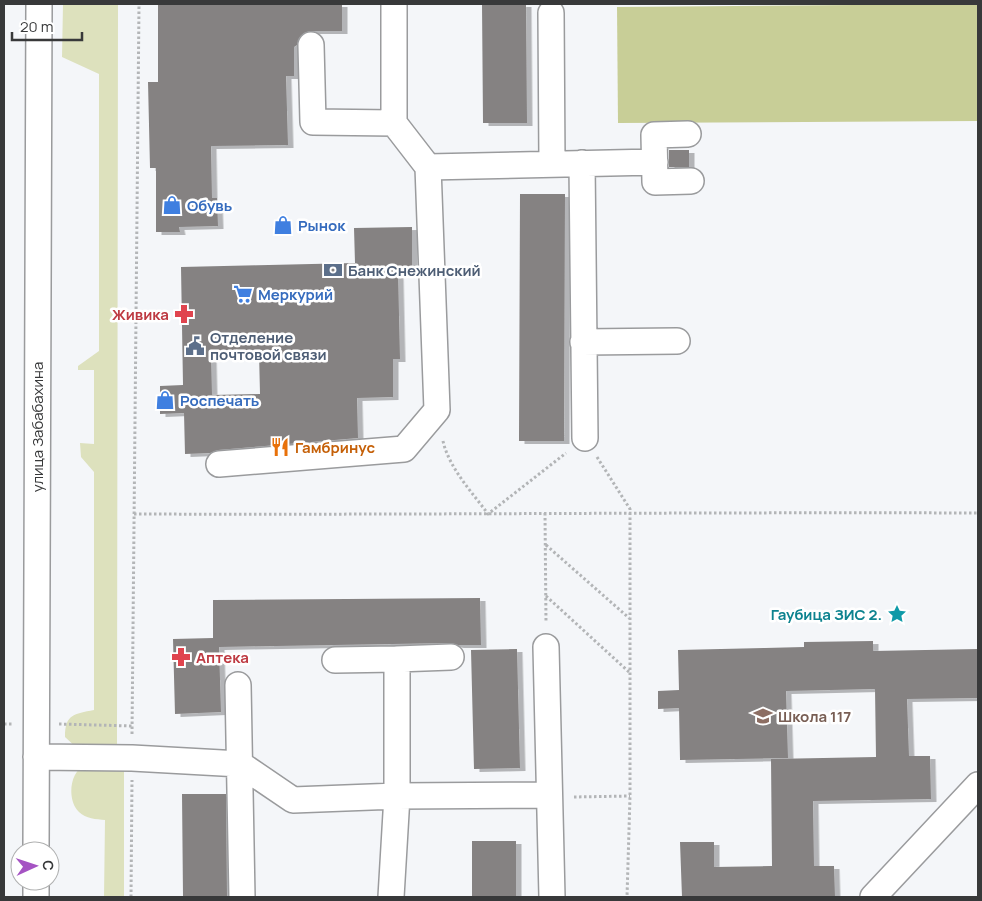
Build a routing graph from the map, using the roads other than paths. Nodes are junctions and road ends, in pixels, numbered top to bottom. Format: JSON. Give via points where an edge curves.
{"nodes":[{"id":1,"x":39,"y":4,"type":"edge"},
{"id":2,"x":394,"y":4,"type":"edge"},
{"id":3,"x":551,"y":13,"type":"dead end"},
{"id":4,"x":311,"y":45,"type":"dead end"},
{"id":5,"x":394,"y":123,"type":"junction"},
{"id":6,"x":688,"y":134,"type":"dead end"},
{"id":7,"x":655,"y":162,"type":"junction"},
{"id":8,"x":582,"y":163,"type":"junction"},
{"id":9,"x":552,"y":164,"type":"junction"},
{"id":10,"x":428,"y":167,"type":"junction"},
{"id":11,"x":691,"y":181,"type":"dead end"},
{"id":12,"x":677,"y":341,"type":"dead end"},
{"id":13,"x":583,"y":342,"type":"junction"},
{"id":14,"x":585,"y":438,"type":"road end"},
{"id":15,"x":219,"y":464,"type":"dead end"},
{"id":16,"x":546,"y":647,"type":"road end"},
{"id":17,"x":451,"y":657,"type":"dead end"},
{"id":18,"x":397,"y":659,"type":"junction"},
{"id":19,"x":335,"y":660,"type":"dead end"},
{"id":20,"x":238,"y":685,"type":"dead end"},
{"id":21,"x":36,"y":756,"type":"junction"},
{"id":22,"x":240,"y":764,"type":"junction"},
{"id":23,"x":978,"y":785,"type":"edge"},
{"id":24,"x":397,"y":796,"type":"junction"},
{"id":25,"x":549,"y":796,"type":"junction"},
{"id":26,"x":36,"y":841,"type":"edge"},
{"id":27,"x":242,"y":897,"type":"edge"},
{"id":28,"x":391,"y":897,"type":"edge"},
{"id":29,"x":552,"y":897,"type":"edge"},
{"id":30,"x":873,"y":897,"type":"edge"}],
"edges":[{"from":1,"to":21,"type":"street","name":"улица Забабахина"},
{"from":2,"to":5,"type":"street"},
{"from":3,"to":9,"type":"street"},
{"from":4,"to":5,"type":"street","via":[[313,122]]},
{"from":5,"to":10,"type":"street"},
{"from":6,"to":7,"type":"street","via":[[654,135]]},
{"from":7,"to":8,"type":"street"},
{"from":7,"to":11,"type":"street","via":[[655,182]]},
{"from":8,"to":9,"type":"street"},
{"from":8,"to":13,"type":"street"},
{"from":9,"to":10,"type":"street"},
{"from":10,"to":15,"type":"street","via":[[436,410],[404,449]]},
{"from":12,"to":13,"type":"street"},
{"from":13,"to":14,"type":"street"},
{"from":16,"to":25,"type":"street"},
{"from":17,"to":18,"type":"street"},
{"from":18,"to":19,"type":"street"},
{"from":18,"to":24,"type":"street"},
{"from":20,"to":22,"type":"street"},
{"from":21,"to":22,"type":"street"},
{"from":21,"to":26,"type":"street","name":"улица Забабахина"},
{"from":22,"to":24,"type":"street","via":[[293,800]]},
{"from":22,"to":27,"type":"street"},
{"from":23,"to":30,"type":"street"},
{"from":24,"to":25,"type":"street"},
{"from":24,"to":28,"type":"street"},
{"from":25,"to":29,"type":"street"}]}
